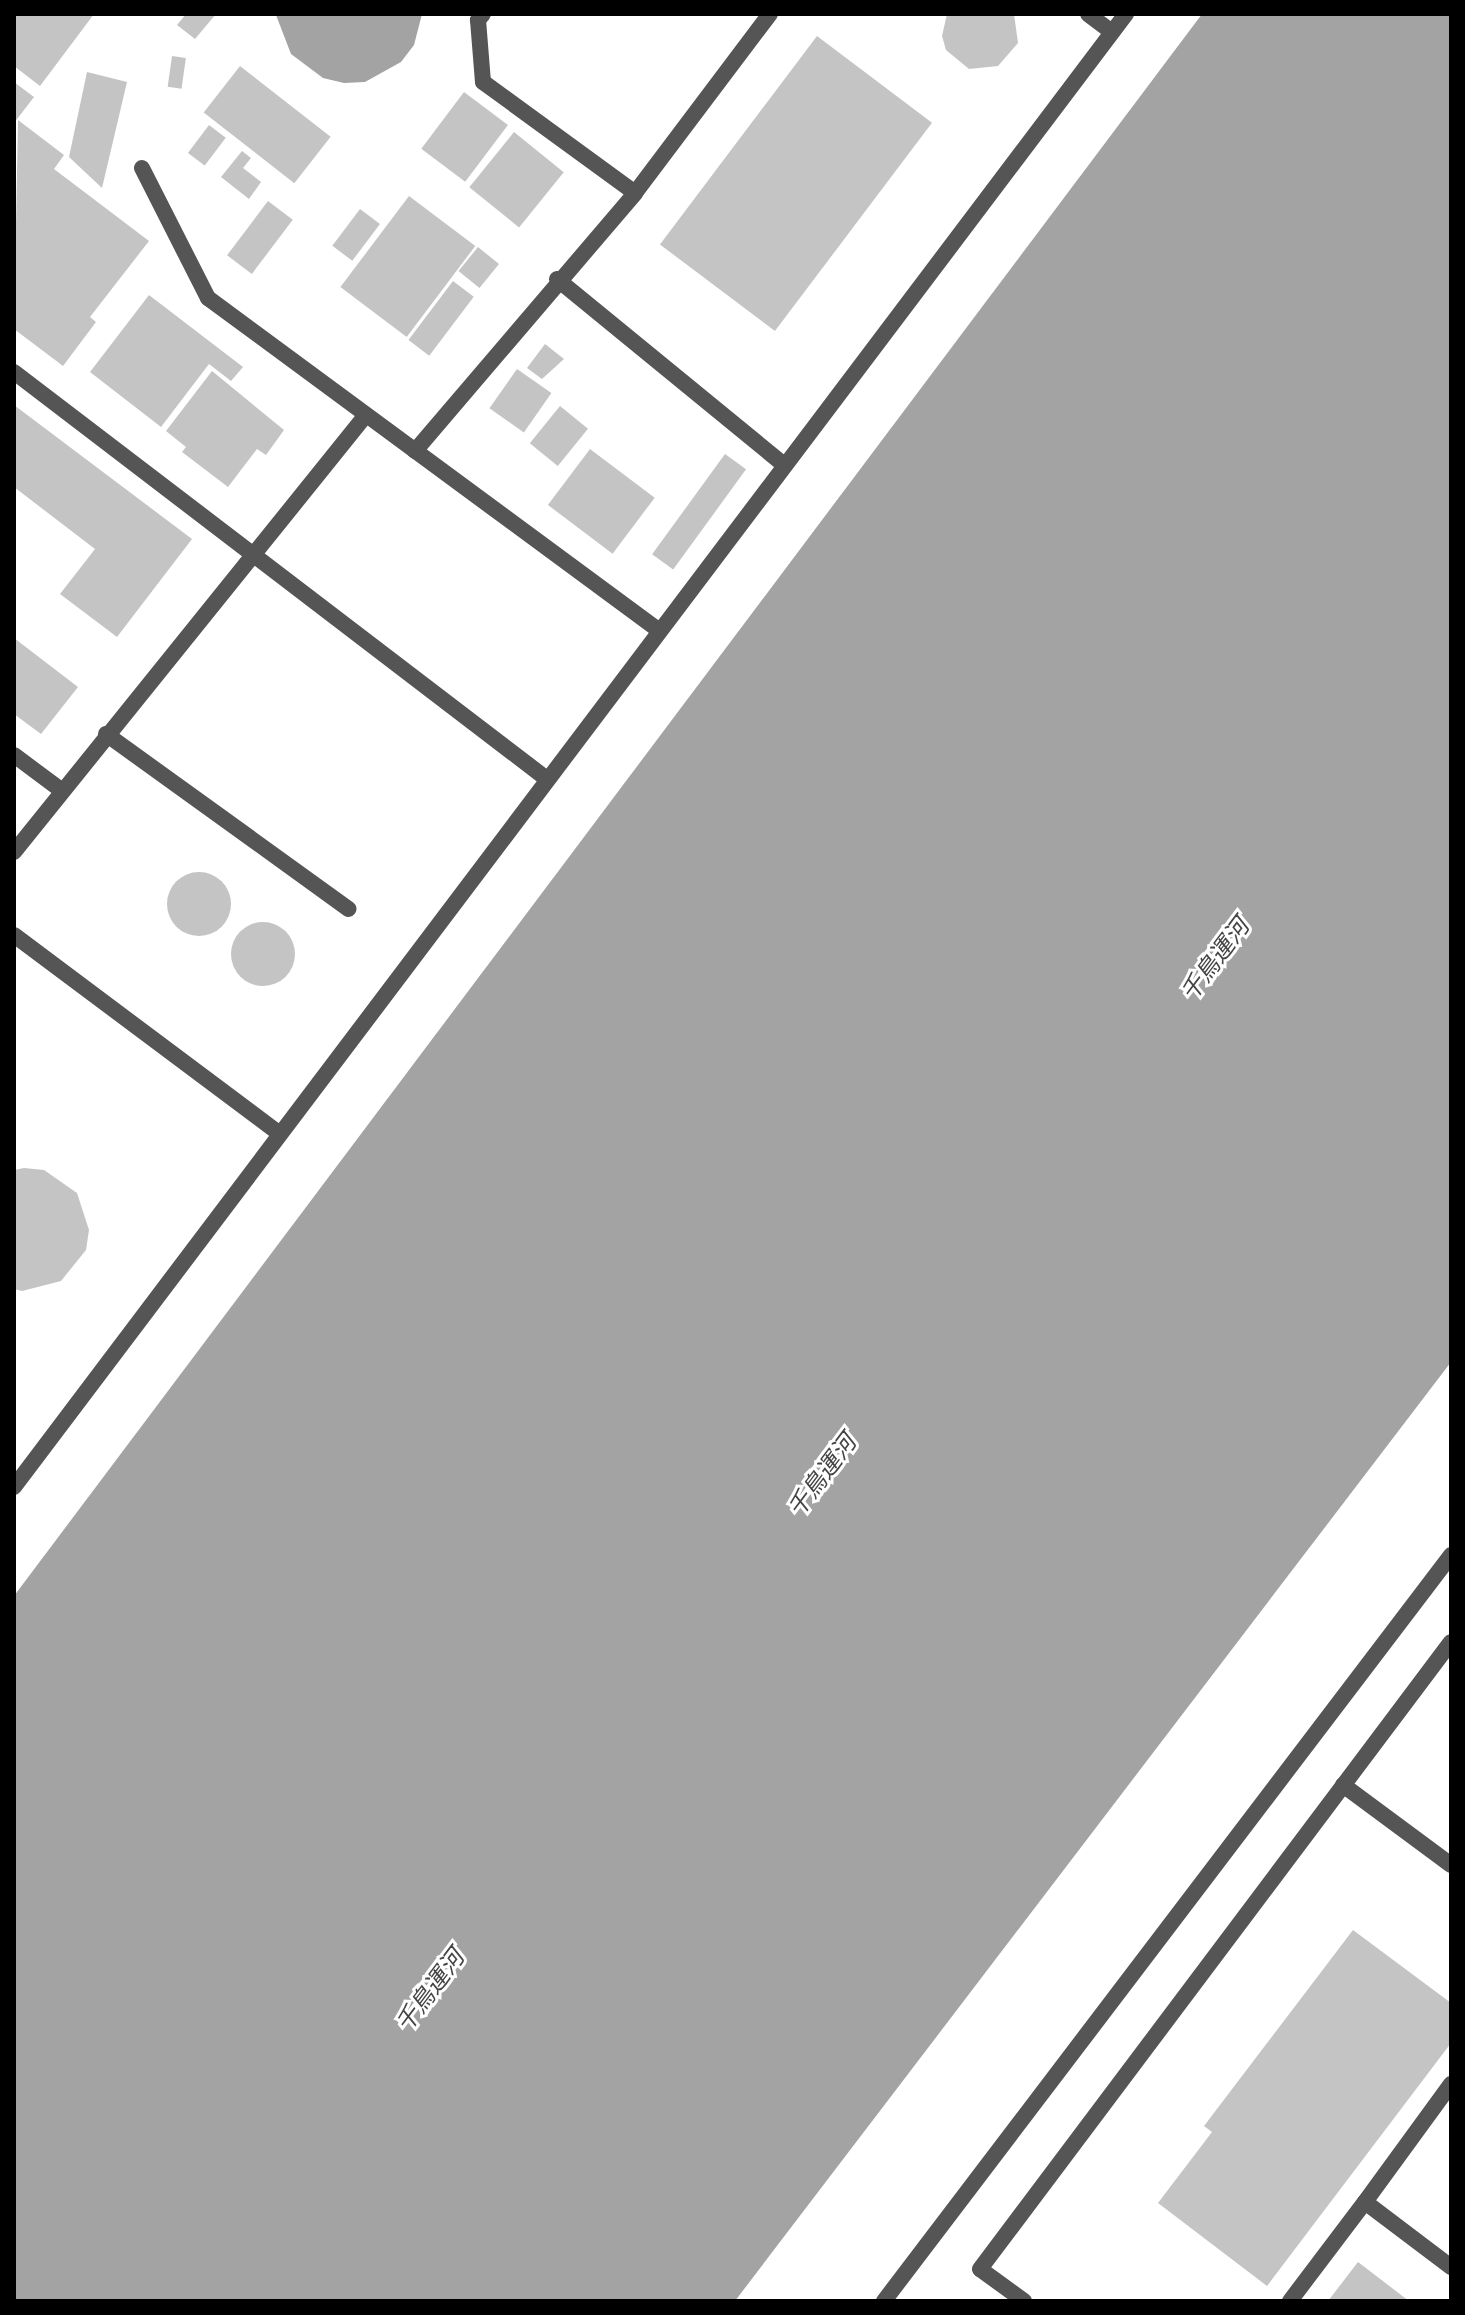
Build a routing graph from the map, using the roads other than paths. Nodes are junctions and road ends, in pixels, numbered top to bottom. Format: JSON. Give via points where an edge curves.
{"nodes":[{"id":1,"x":483,"y":14,"type":"edge"},
{"id":2,"x":770,"y":14,"type":"edge"},
{"id":3,"x":1088,"y":14,"type":"edge"},
{"id":4,"x":1126,"y":14,"type":"edge"},
{"id":5,"x":1112,"y":32,"type":"junction"},
{"id":6,"x":142,"y":168,"type":"dead end"},
{"id":7,"x":635,"y":193,"type":"junction"},
{"id":8,"x":557,"y":279,"type":"junction"},
{"id":9,"x":14,"y":372,"type":"edge"},
{"id":10,"x":366,"y":415,"type":"junction"},
{"id":11,"x":415,"y":451,"type":"junction"},
{"id":12,"x":783,"y":464,"type":"junction"},
{"id":13,"x":252,"y":554,"type":"junction"},
{"id":14,"x":657,"y":629,"type":"junction"},
{"id":15,"x":106,"y":734,"type":"junction"},
{"id":16,"x":14,"y":755,"type":"edge"},
{"id":17,"x":547,"y":779,"type":"junction"},
{"id":18,"x":61,"y":790,"type":"junction"},
{"id":19,"x":14,"y":852,"type":"edge"},
{"id":20,"x":349,"y":909,"type":"dead end"},
{"id":21,"x":14,"y":935,"type":"edge"},
{"id":22,"x":277,"y":1132,"type":"junction"},
{"id":23,"x":14,"y":1487,"type":"edge"},
{"id":24,"x":1451,"y":1555,"type":"edge"},
{"id":25,"x":1451,"y":1642,"type":"edge"},
{"id":26,"x":1343,"y":1785,"type":"junction"},
{"id":27,"x":1451,"y":1865,"type":"edge"},
{"id":28,"x":1451,"y":2084,"type":"edge"},
{"id":29,"x":1365,"y":2202,"type":"junction"},
{"id":30,"x":1451,"y":2267,"type":"edge"},
{"id":31,"x":884,"y":2301,"type":"edge"},
{"id":32,"x":1024,"y":2301,"type":"edge"},
{"id":33,"x":1290,"y":2301,"type":"edge"}],
"edges":[{"from":1,"to":7,"type":"street","via":[[478,20],[483,82]]},
{"from":2,"to":7,"type":"street"},
{"from":3,"to":5,"type":"street"},
{"from":4,"to":5,"type":"street"},
{"from":5,"to":12,"type":"street"},
{"from":6,"to":10,"type":"street","via":[[208,298]]},
{"from":7,"to":8,"type":"street"},
{"from":8,"to":11,"type":"street"},
{"from":8,"to":12,"type":"street"},
{"from":9,"to":13,"type":"street"},
{"from":10,"to":11,"type":"street"},
{"from":10,"to":13,"type":"street"},
{"from":11,"to":14,"type":"street"},
{"from":12,"to":14,"type":"street"},
{"from":13,"to":15,"type":"street"},
{"from":13,"to":17,"type":"street"},
{"from":14,"to":17,"type":"street"},
{"from":15,"to":18,"type":"street"},
{"from":15,"to":20,"type":"street"},
{"from":16,"to":18,"type":"street"},
{"from":17,"to":22,"type":"street"},
{"from":18,"to":19,"type":"street"},
{"from":21,"to":22,"type":"street"},
{"from":22,"to":23,"type":"street"},
{"from":24,"to":31,"type":"street"},
{"from":25,"to":26,"type":"street"},
{"from":26,"to":27,"type":"street"},
{"from":26,"to":32,"type":"street","via":[[980,2269]]},
{"from":28,"to":29,"type":"street"},
{"from":29,"to":30,"type":"street"},
{"from":29,"to":33,"type":"street"}]}
